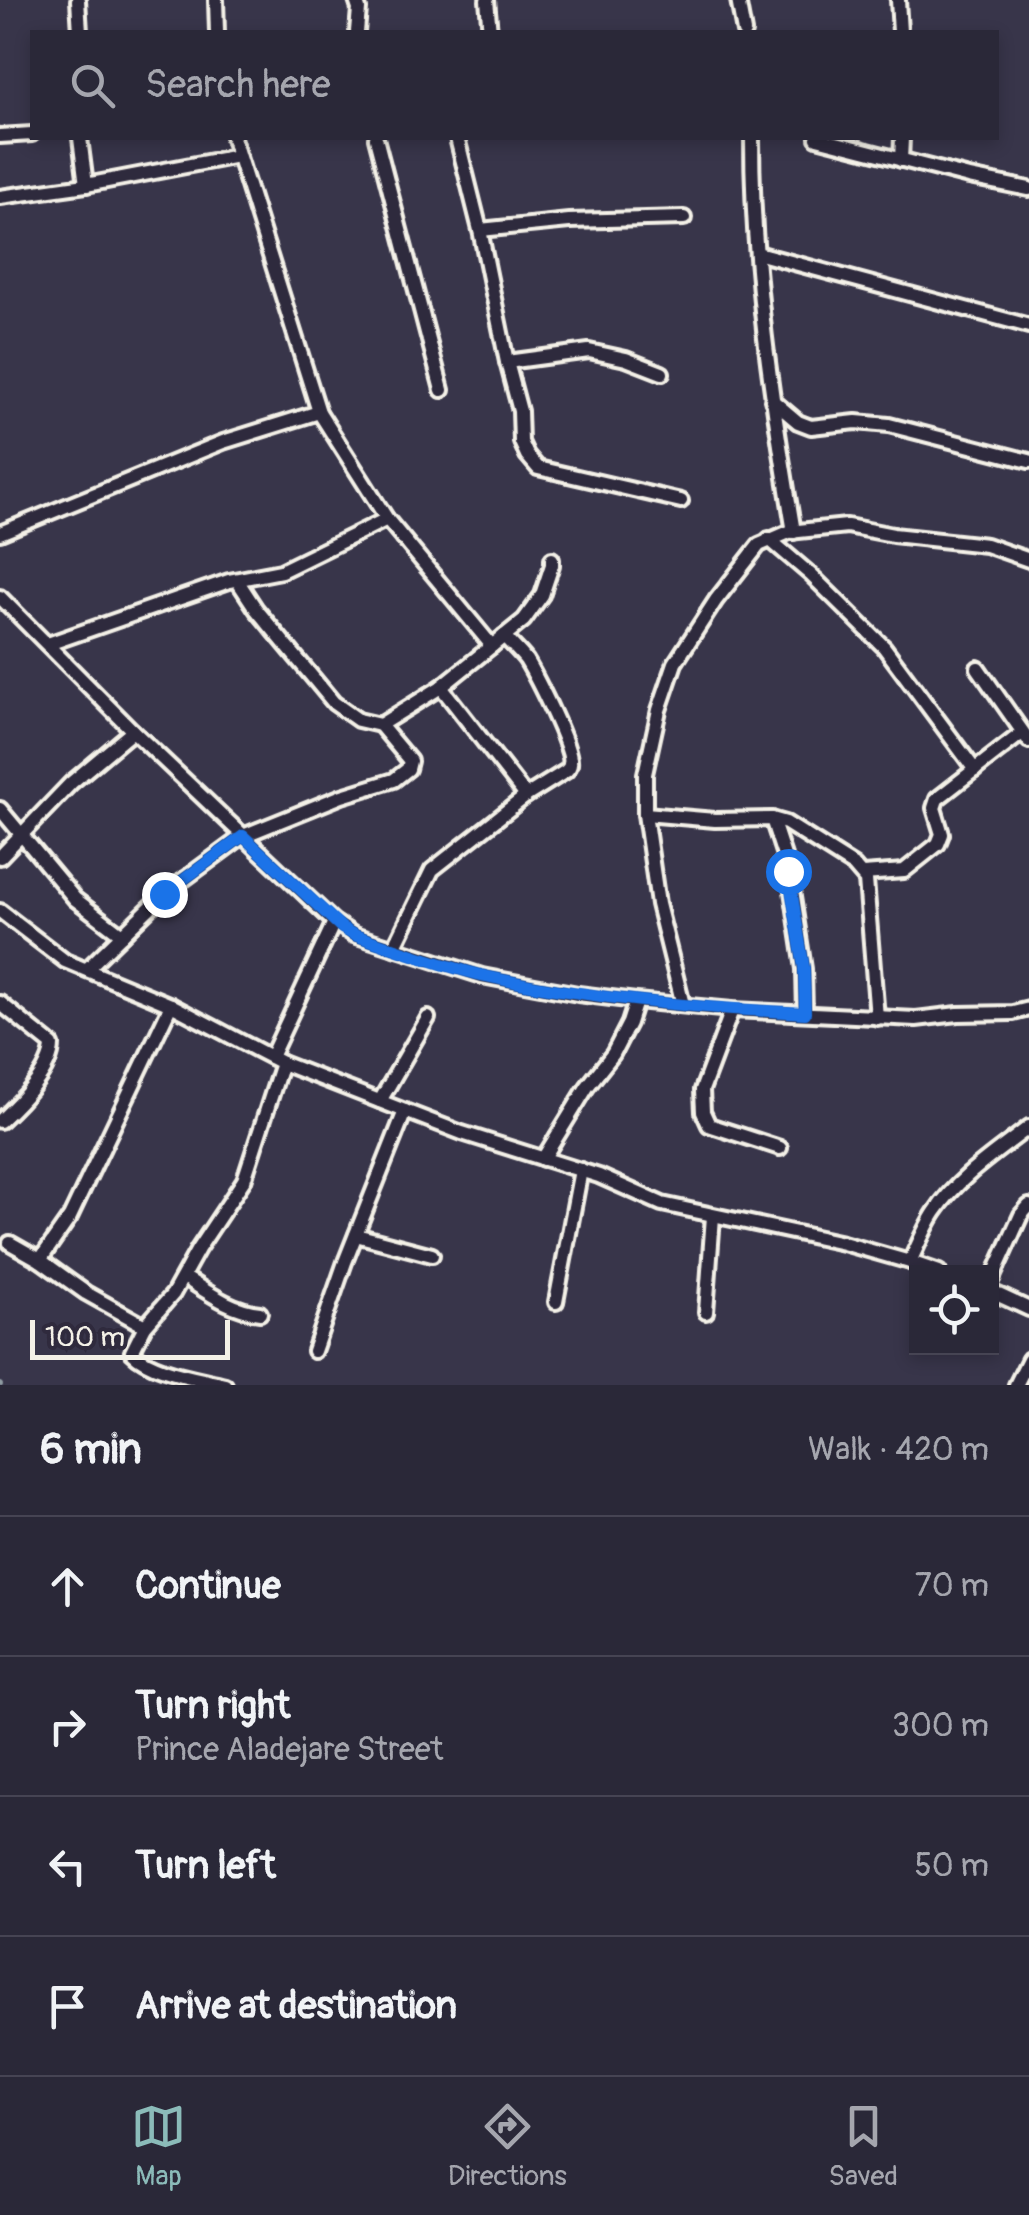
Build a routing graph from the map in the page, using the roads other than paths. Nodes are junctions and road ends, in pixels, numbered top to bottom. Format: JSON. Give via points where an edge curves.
{"nodes":[{"id":1,"x":78,"y":0,"type":"edge"},
{"id":2,"x":216,"y":0,"type":"edge"},
{"id":3,"x":356,"y":0,"type":"edge"},
{"id":4,"x":487,"y":0,"type":"edge"},
{"id":5,"x":738,"y":0,"type":"edge"},
{"id":6,"x":898,"y":0,"type":"edge"},
{"id":7,"x":80,"y":30,"type":"edge"},
{"id":8,"x":217,"y":30,"type":"edge"},
{"id":9,"x":357,"y":30,"type":"edge"},
{"id":10,"x":490,"y":30,"type":"edge"},
{"id":11,"x":744,"y":30,"type":"edge"},
{"id":12,"x":900,"y":30,"type":"edge"},
{"id":13,"x":30,"y":134,"type":"edge"},
{"id":14,"x":0,"y":136,"type":"edge"},
{"id":15,"x":80,"y":140,"type":"edge"},
{"id":16,"x":233,"y":140,"type":"edge"},
{"id":17,"x":377,"y":140,"type":"edge"},
{"id":18,"x":457,"y":140,"type":"edge"},
{"id":19,"x":752,"y":140,"type":"edge"},
{"id":20,"x":826,"y":140,"type":"edge"},
{"id":21,"x":902,"y":140,"type":"edge"},
{"id":22,"x":238,"y":156,"type":"junction"},
{"id":23,"x":902,"y":160,"type":"junction"},
{"id":24,"x":86,"y":186,"type":"junction"},
{"id":25,"x":1029,"y":189,"type":"edge"},
{"id":26,"x":0,"y":197,"type":"edge"},
{"id":27,"x":684,"y":218,"type":"dead end"},
{"id":28,"x":480,"y":230,"type":"junction"},
{"id":29,"x":757,"y":254,"type":"junction"},
{"id":30,"x":1029,"y":326,"type":"edge"},
{"id":31,"x":507,"y":362,"type":"junction"},
{"id":32,"x":662,"y":373,"type":"dead end"},
{"id":33,"x":442,"y":390,"type":"dead end"},
{"id":34,"x":772,"y":400,"type":"junction"},
{"id":35,"x":319,"y":412,"type":"junction"},
{"id":36,"x":1029,"y":461,"type":"edge"},
{"id":37,"x":681,"y":501,"type":"dead end"},
{"id":38,"x":387,"y":519,"type":"junction"},
{"id":39,"x":794,"y":532,"type":"junction"},
{"id":40,"x":0,"y":533,"type":"edge"},
{"id":41,"x":769,"y":540,"type":"junction"},
{"id":42,"x":552,"y":560,"type":"dead end"},
{"id":43,"x":1029,"y":560,"type":"edge"},
{"id":44,"x":237,"y":580,"type":"junction"},
{"id":45,"x":0,"y":597,"type":"edge"},
{"id":46,"x":498,"y":641,"type":"junction"},
{"id":47,"x":48,"y":644,"type":"junction"},
{"id":48,"x":978,"y":668,"type":"dead end"},
{"id":49,"x":441,"y":687,"type":"junction"},
{"id":50,"x":380,"y":726,"type":"junction"},
{"id":51,"x":133,"y":731,"type":"junction"},
{"id":52,"x":1026,"y":737,"type":"edge"},
{"id":53,"x":975,"y":770,"type":"junction"},
{"id":54,"x":526,"y":796,"type":"junction"},
{"id":55,"x":0,"y":810,"type":"edge"},
{"id":56,"x":645,"y":814,"type":"junction"},
{"id":57,"x":772,"y":819,"type":"junction"},
{"id":58,"x":19,"y":835,"type":"junction"},
{"id":59,"x":243,"y":836,"type":"junction"},
{"id":60,"x":0,"y":857,"type":"edge"},
{"id":61,"x":863,"y":874,"type":"junction"},
{"id":62,"x":0,"y":912,"type":"edge"},
{"id":63,"x":334,"y":922,"type":"junction"},
{"id":64,"x":122,"y":935,"type":"junction"},
{"id":65,"x":394,"y":948,"type":"junction"},
{"id":66,"x":87,"y":969,"type":"junction"},
{"id":67,"x":636,"y":1001,"type":"junction"},
{"id":68,"x":0,"y":1003,"type":"edge"},
{"id":69,"x":172,"y":1005,"type":"junction"},
{"id":70,"x":683,"y":1005,"type":"junction"},
{"id":71,"x":732,"y":1010,"type":"junction"},
{"id":72,"x":1029,"y":1010,"type":"edge"},
{"id":73,"x":805,"y":1013,"type":"junction"},
{"id":74,"x":428,"y":1018,"type":"dead end"},
{"id":75,"x":877,"y":1018,"type":"junction"},
{"id":76,"x":276,"y":1060,"type":"junction"},
{"id":77,"x":380,"y":1101,"type":"junction"},
{"id":78,"x":406,"y":1111,"type":"junction"},
{"id":79,"x":0,"y":1120,"type":"edge"},
{"id":80,"x":1029,"y":1126,"type":"edge"},
{"id":81,"x":780,"y":1148,"type":"dead end"},
{"id":82,"x":543,"y":1160,"type":"junction"},
{"id":83,"x":581,"y":1170,"type":"junction"},
{"id":84,"x":1029,"y":1206,"type":"edge"},
{"id":85,"x":713,"y":1216,"type":"junction"},
{"id":86,"x":356,"y":1235,"type":"junction"},
{"id":87,"x":10,"y":1243,"type":"dead end"},
{"id":88,"x":432,"y":1255,"type":"dead end"},
{"id":89,"x":40,"y":1260,"type":"junction"},
{"id":90,"x":910,"y":1262,"type":"junction"},
{"id":91,"x":919,"y":1265,"type":"edge"},
{"id":92,"x":998,"y":1265,"type":"edge"},
{"id":93,"x":184,"y":1277,"type":"junction"},
{"id":94,"x":999,"y":1295,"type":"edge"},
{"id":95,"x":556,"y":1302,"type":"dead end"},
{"id":96,"x":1029,"y":1309,"type":"edge"},
{"id":97,"x":706,"y":1312,"type":"dead end"},
{"id":98,"x":260,"y":1313,"type":"dead end"},
{"id":99,"x":145,"y":1326,"type":"junction"},
{"id":100,"x":314,"y":1351,"type":"dead end"},
{"id":101,"x":1029,"y":1359,"type":"edge"},
{"id":102,"x":225,"y":1385,"type":"edge"},
{"id":103,"x":1016,"y":1385,"type":"edge"}],
"edges":[{"from":1,"to":7,"type":"street"},
{"from":2,"to":8,"type":"street"},
{"from":3,"to":9,"type":"street"},
{"from":4,"to":10,"type":"street"},
{"from":5,"to":11,"type":"street"},
{"from":6,"to":12,"type":"street"},
{"from":13,"to":14,"type":"street"},
{"from":15,"to":24,"type":"street"},
{"from":16,"to":22,"type":"street"},
{"from":17,"to":33,"type":"street"},
{"from":18,"to":28,"type":"street"},
{"from":19,"to":29,"type":"street"},
{"from":20,"to":23,"type":"street"},
{"from":21,"to":23,"type":"street"},
{"from":22,"to":24,"type":"street"},
{"from":22,"to":35,"type":"street"},
{"from":23,"to":25,"type":"street"},
{"from":24,"to":26,"type":"street"},
{"from":27,"to":28,"type":"street"},
{"from":28,"to":31,"type":"street"},
{"from":29,"to":30,"type":"street"},
{"from":29,"to":34,"type":"street"},
{"from":31,"to":32,"type":"street","via":[[589,351]]},
{"from":31,"to":37,"type":"street","via":[[521,442],[538,468]]},
{"from":34,"to":36,"type":"street","via":[[811,427],[889,425]]},
{"from":34,"to":39,"type":"street"},
{"from":35,"to":38,"type":"street"},
{"from":35,"to":40,"type":"street","via":[[222,442]]},
{"from":38,"to":44,"type":"street","via":[[281,571]]},
{"from":38,"to":46,"type":"street"},
{"from":39,"to":41,"type":"street"},
{"from":39,"to":43,"type":"street","via":[[846,526],[986,545]]},
{"from":41,"to":53,"type":"street","via":[[884,647]]},
{"from":41,"to":56,"type":"street","via":[[716,600],[675,663],[645,774]]},
{"from":42,"to":46,"type":"street","via":[[542,595]]},
{"from":44,"to":47,"type":"street"},
{"from":44,"to":50,"type":"street","via":[[334,704]]},
{"from":45,"to":47,"type":"street"},
{"from":46,"to":49,"type":"street"},
{"from":46,"to":54,"type":"street","via":[[525,659],[571,760],[566,772]]},
{"from":47,"to":51,"type":"street"},
{"from":48,"to":52,"type":"street"},
{"from":49,"to":50,"type":"street"},
{"from":49,"to":54,"type":"street"},
{"from":50,"to":59,"type":"street","via":[[410,761],[404,774]]},
{"from":51,"to":58,"type":"street"},
{"from":51,"to":59,"type":"street"},
{"from":52,"to":53,"type":"street"},
{"from":53,"to":61,"type":"street","via":[[937,799],[938,844],[900,873]]},
{"from":54,"to":65,"type":"street","via":[[432,870]]},
{"from":55,"to":58,"type":"street"},
{"from":56,"to":57,"type":"street"},
{"from":56,"to":70,"type":"street"},
{"from":57,"to":61,"type":"street"},
{"from":57,"to":73,"type":"street","via":[[788,871]]},
{"from":58,"to":60,"type":"street"},
{"from":58,"to":64,"type":"street","via":[[75,898]]},
{"from":59,"to":63,"type":"street"},
{"from":59,"to":64,"type":"street","via":[[164,894]]},
{"from":61,"to":75,"type":"street"},
{"from":62,"to":66,"type":"street","via":[[57,956]]},
{"from":63,"to":65,"type":"street"},
{"from":63,"to":76,"type":"street"},
{"from":64,"to":66,"type":"street"},
{"from":65,"to":67,"type":"street","via":[[482,976]]},
{"from":66,"to":69,"type":"street"},
{"from":67,"to":70,"type":"street"},
{"from":67,"to":82,"type":"street","via":[[614,1054]]},
{"from":68,"to":79,"type":"street","via":[[52,1044],[47,1067]]},
{"from":69,"to":76,"type":"street"},
{"from":69,"to":89,"type":"street","via":[[70,1216]]},
{"from":70,"to":71,"type":"street"},
{"from":71,"to":73,"type":"street"},
{"from":71,"to":81,"type":"street","via":[[702,1090],[703,1112],[709,1125]]},
{"from":72,"to":75,"type":"street"},
{"from":73,"to":75,"type":"street"},
{"from":74,"to":77,"type":"street"},
{"from":76,"to":77,"type":"street"},
{"from":76,"to":93,"type":"street","via":[[244,1180]]},
{"from":77,"to":78,"type":"street"},
{"from":78,"to":82,"type":"street"},
{"from":78,"to":86,"type":"street"},
{"from":80,"to":90,"type":"street","via":[[944,1200]]},
{"from":82,"to":83,"type":"street"},
{"from":83,"to":85,"type":"street","via":[[662,1204]]},
{"from":83,"to":95,"type":"street"},
{"from":84,"to":92,"type":"street"},
{"from":85,"to":90,"type":"street"},
{"from":85,"to":97,"type":"street"},
{"from":86,"to":88,"type":"street"},
{"from":86,"to":100,"type":"street"},
{"from":87,"to":89,"type":"street"},
{"from":89,"to":99,"type":"street"},
{"from":90,"to":91,"type":"street"},
{"from":93,"to":98,"type":"street","via":[[238,1310]]},
{"from":93,"to":99,"type":"street"},
{"from":94,"to":96,"type":"street"},
{"from":99,"to":102,"type":"street","via":[[133,1355]]},
{"from":101,"to":103,"type":"street"}]}
